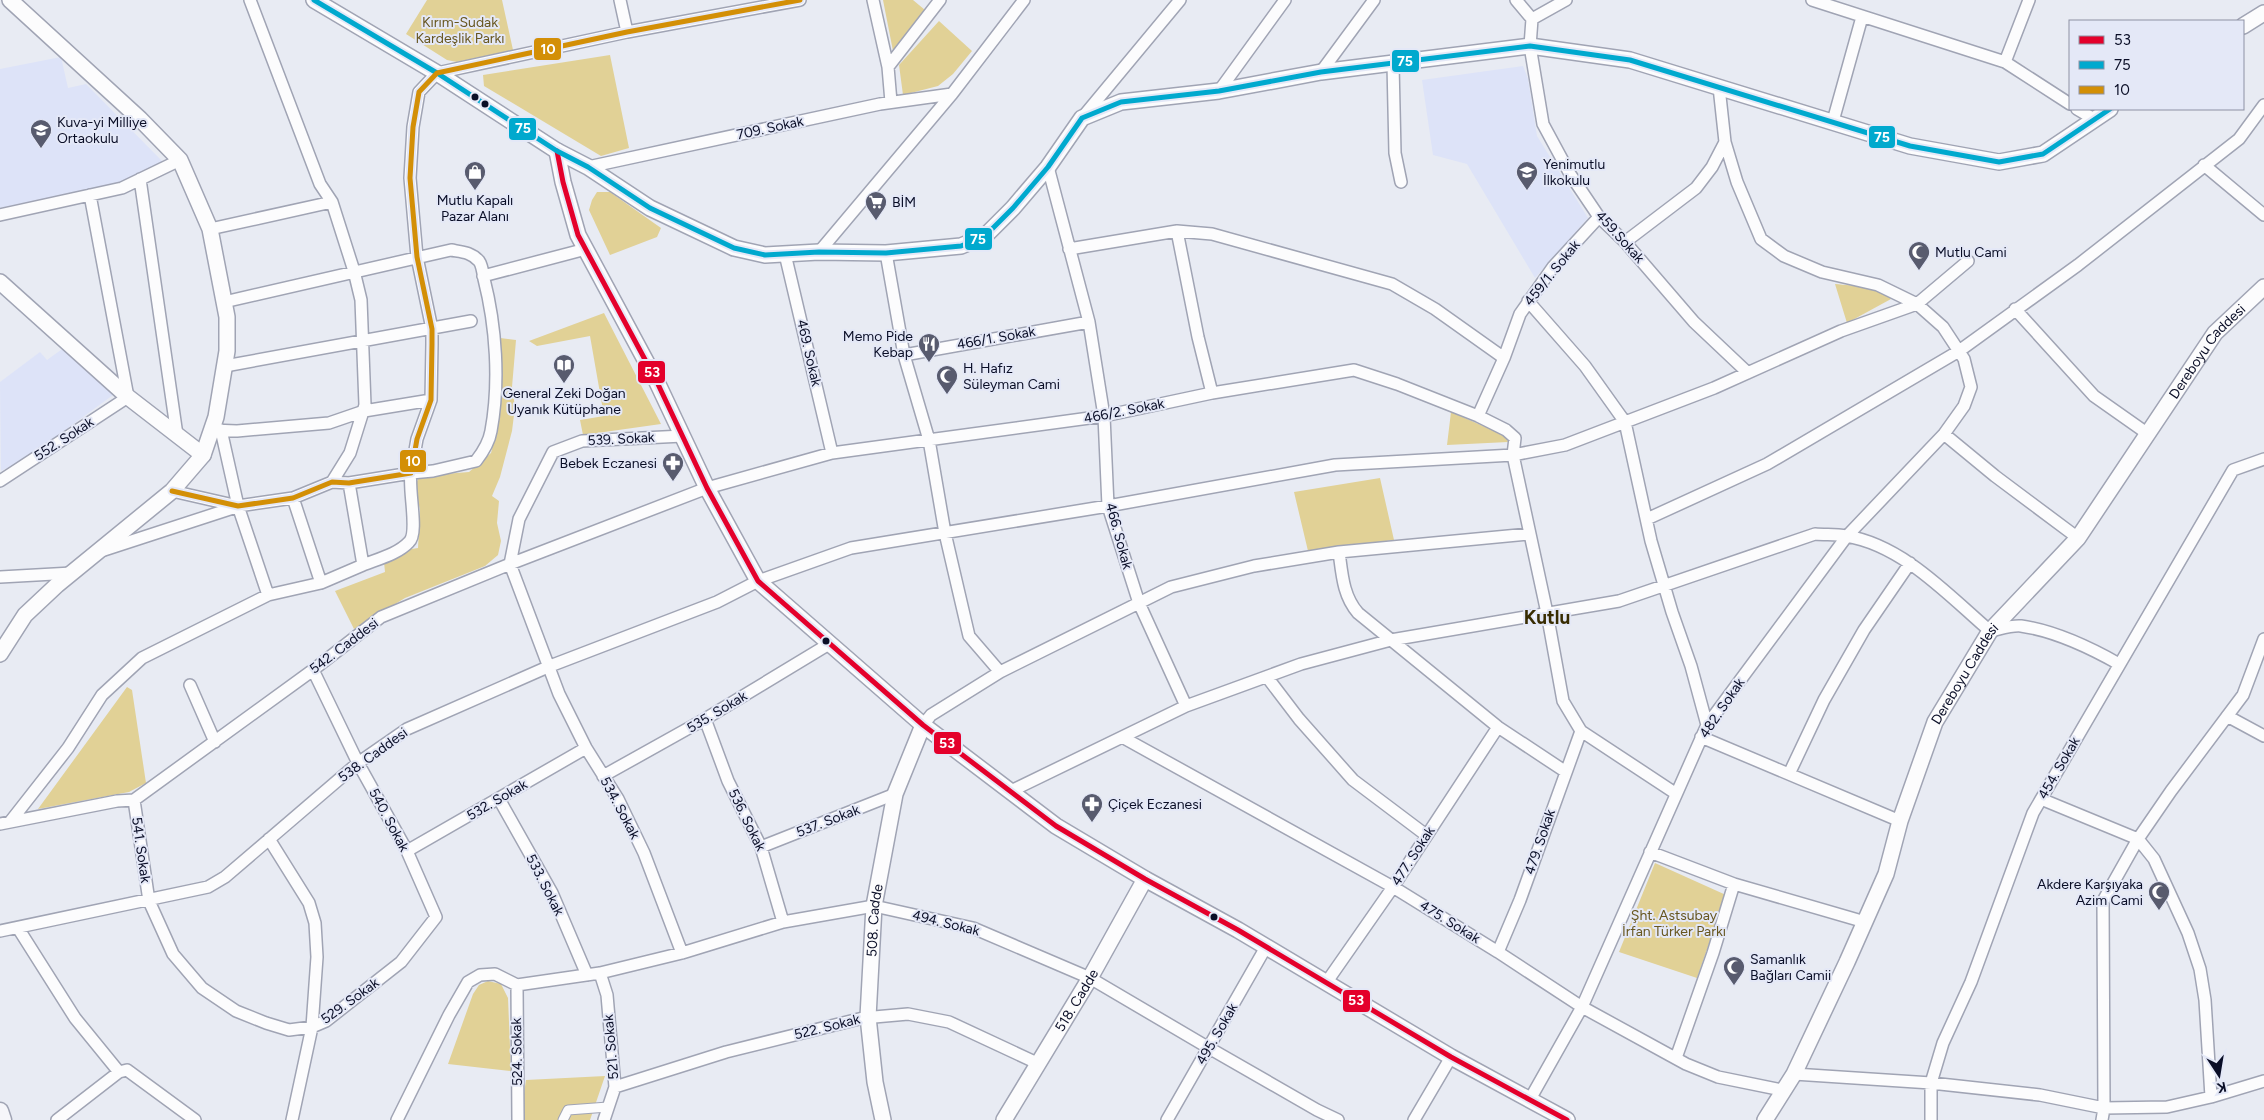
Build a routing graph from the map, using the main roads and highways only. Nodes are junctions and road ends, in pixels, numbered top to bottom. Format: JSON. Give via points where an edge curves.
{"nodes":[{"id":1,"x":0,"y":1111,"type":"edge"},
{"id":2,"x":3,"y":1120,"type":"edge"}],
"edges":[{"from":1,"to":2,"type":"main road"}]}
